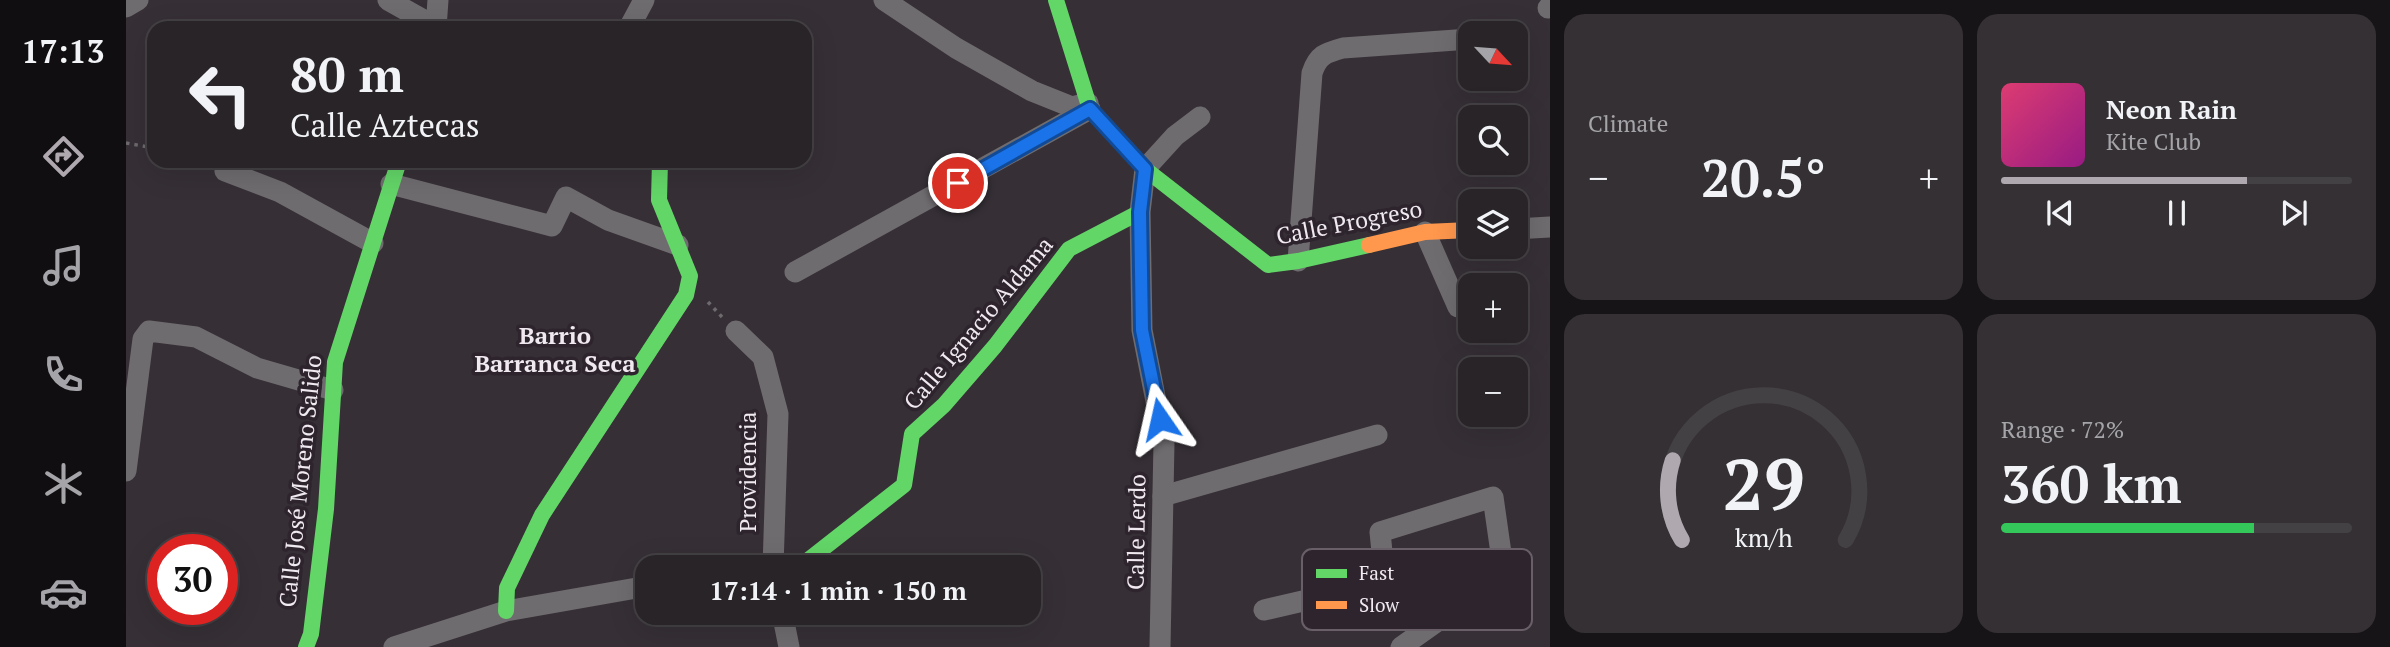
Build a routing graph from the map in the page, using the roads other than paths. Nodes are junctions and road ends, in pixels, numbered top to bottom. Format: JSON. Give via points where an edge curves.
{"nodes":[{"id":1,"x":138,"y":0,"type":"edge"},
{"id":2,"x":388,"y":0,"type":"edge"},
{"id":3,"x":438,"y":0,"type":"edge"},
{"id":4,"x":644,"y":0,"type":"edge"},
{"id":5,"x":884,"y":0,"type":"edge"},
{"id":6,"x":1056,"y":0,"type":"edge"},
{"id":7,"x":126,"y":7,"type":"edge"},
{"id":8,"x":425,"y":21,"type":"edge"},
{"id":9,"x":436,"y":21,"type":"edge"},
{"id":10,"x":633,"y":21,"type":"edge"},
{"id":11,"x":1458,"y":40,"type":"edge"},
{"id":12,"x":1089,"y":106,"type":"junction"},
{"id":13,"x":1200,"y":117,"type":"dead end"},
{"id":14,"x":397,"y":168,"type":"edge"},
{"id":15,"x":660,"y":168,"type":"edge"},
{"id":16,"x":1145,"y":169,"type":"junction"},
{"id":17,"x":225,"y":171,"type":"dead end"},
{"id":18,"x":391,"y":184,"type":"junction"},
{"id":19,"x":1140,"y":212,"type":"junction"},
{"id":20,"x":1550,"y":227,"type":"edge"},
{"id":21,"x":1528,"y":228,"type":"edge"},
{"id":22,"x":1458,"y":231,"type":"edge"},
{"id":23,"x":1425,"y":232,"type":"junction"},
{"id":24,"x":373,"y":243,"type":"junction"},
{"id":25,"x":678,"y":245,"type":"junction"},
{"id":26,"x":1298,"y":261,"type":"junction"},
{"id":27,"x":795,"y":272,"type":"dead end"},
{"id":28,"x":1458,"y":307,"type":"dead end"},
{"id":29,"x":736,"y":331,"type":"road end"},
{"id":30,"x":333,"y":390,"type":"junction"},
{"id":31,"x":1377,"y":435,"type":"dead end"},
{"id":32,"x":126,"y":471,"type":"edge"},
{"id":33,"x":1163,"y":496,"type":"junction"},
{"id":34,"x":1382,"y":549,"type":"edge"},
{"id":35,"x":1500,"y":549,"type":"edge"},
{"id":36,"x":773,"y":555,"type":"edge"},
{"id":37,"x":815,"y":555,"type":"edge"},
{"id":38,"x":635,"y":588,"type":"edge"},
{"id":39,"x":1302,"y":601,"type":"edge"},
{"id":40,"x":1264,"y":610,"type":"dead end"},
{"id":41,"x":506,"y":611,"type":"junction"},
{"id":42,"x":785,"y":625,"type":"edge"},
{"id":43,"x":1425,"y":630,"type":"edge"},
{"id":44,"x":306,"y":647,"type":"edge"},
{"id":45,"x":394,"y":647,"type":"edge"},
{"id":46,"x":789,"y":647,"type":"edge"},
{"id":47,"x":1160,"y":647,"type":"edge"},
{"id":48,"x":1401,"y":647,"type":"edge"}],
"edges":[{"from":1,"to":7,"type":"street"},
{"from":2,"to":8,"type":"street"},
{"from":3,"to":9,"type":"street"},
{"from":4,"to":10,"type":"street"},
{"from":5,"to":12,"type":"street","via":[[1032,91],[1072,107]]},
{"from":6,"to":12,"type":"street"},
{"from":11,"to":26,"type":"street","via":[[1343,48],[1315,61]]},
{"from":12,"to":16,"type":"street","name":"Calle Progreso"},
{"from":12,"to":27,"type":"street"},
{"from":13,"to":16,"type":"street"},
{"from":14,"to":18,"type":"street","name":"Calle José Moreno Salido"},
{"from":15,"to":25,"type":"street","via":[[659,200]]},
{"from":16,"to":19,"type":"street","name":"Calle Lerdo"},
{"from":16,"to":26,"type":"street","name":"Calle Progreso","via":[[1268,265]]},
{"from":17,"to":24,"type":"street","via":[[280,192]]},
{"from":18,"to":24,"type":"street","name":"Calle José Moreno Salido"},
{"from":18,"to":25,"type":"street","via":[[552,226],[566,197],[608,220]]},
{"from":19,"to":33,"type":"street","name":"Calle Lerdo","via":[[1142,330],[1164,442]]},
{"from":19,"to":37,"type":"street","name":"Calle Ignacio Aldama","via":[[1069,248],[995,346],[912,435],[904,485]]},
{"from":20,"to":21,"type":"street"},
{"from":22,"to":23,"type":"street","name":"Calle Progreso"},
{"from":23,"to":26,"type":"street","name":"Calle Progreso"},
{"from":23,"to":28,"type":"street"},
{"from":24,"to":30,"type":"street","name":"Calle José Moreno Salido","via":[[335,362]]},
{"from":25,"to":41,"type":"street","via":[[689,281],[685,295],[542,515],[507,587]]},
{"from":29,"to":36,"type":"street","name":"Providencia","via":[[762,357],[778,414]]},
{"from":30,"to":32,"type":"street","via":[[257,368],[196,337],[149,331],[144,339]]},
{"from":30,"to":44,"type":"street","name":"Calle José Moreno Salido","via":[[326,509]]},
{"from":31,"to":33,"type":"street"},
{"from":33,"to":47,"type":"street","name":"Calle Lerdo"},
{"from":34,"to":35,"type":"street","via":[[1381,532],[1493,497]]},
{"from":38,"to":41,"type":"street"},
{"from":39,"to":40,"type":"street"},
{"from":41,"to":45,"type":"street"},
{"from":42,"to":46,"type":"street"},
{"from":43,"to":48,"type":"street"}]}
